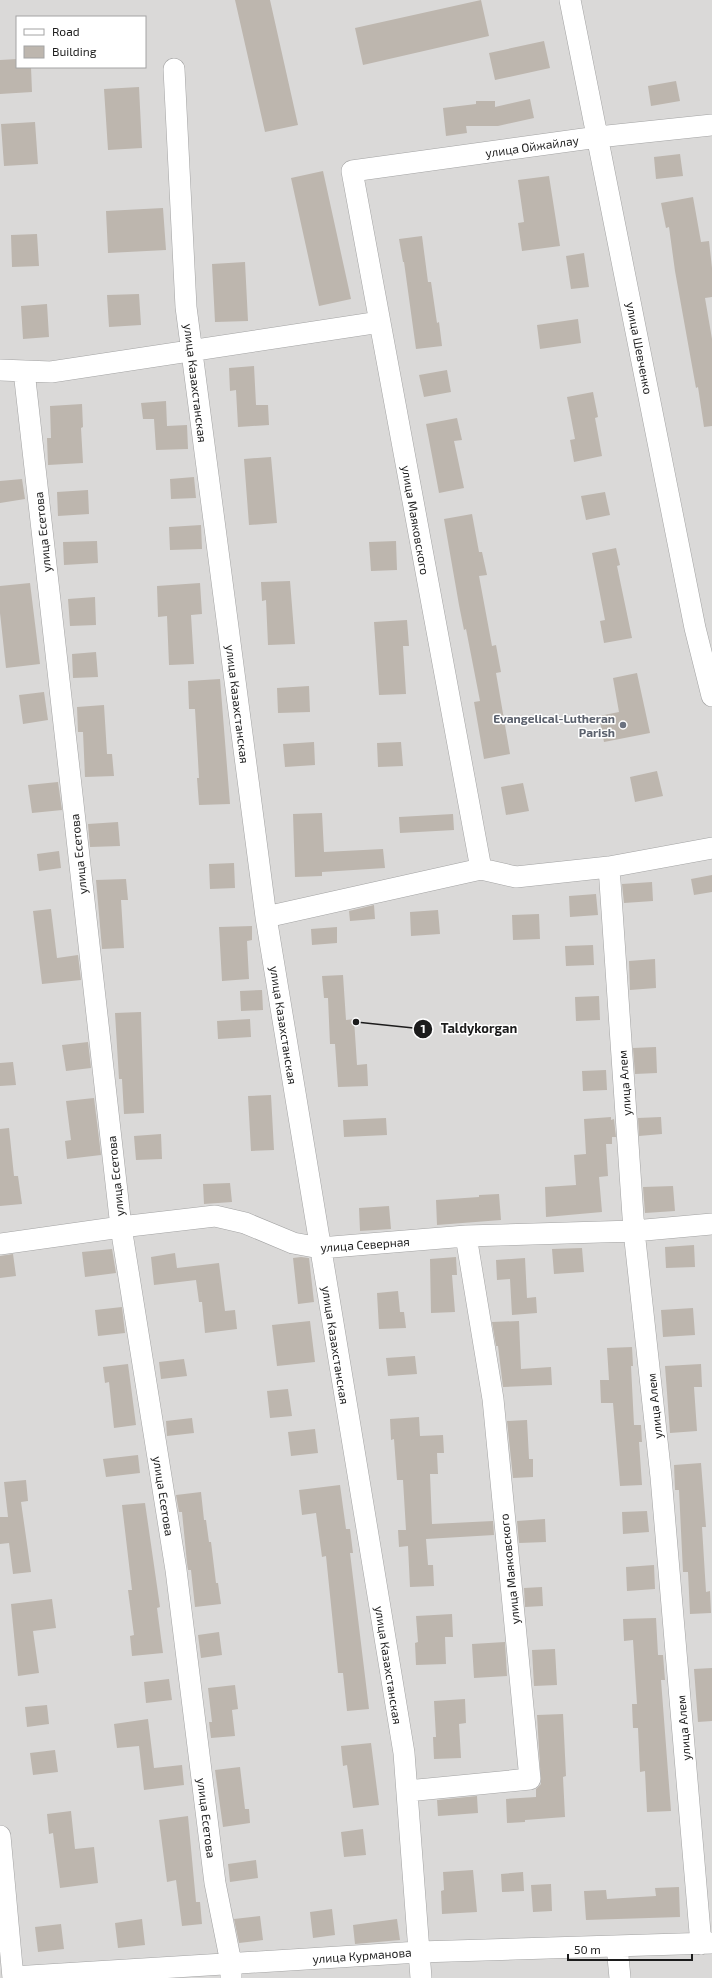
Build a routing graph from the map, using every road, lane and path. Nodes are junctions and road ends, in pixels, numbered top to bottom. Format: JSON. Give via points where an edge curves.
{"nodes":[{"id":1,"x":570,"y":0,"type":"edge"},
{"id":2,"x":174,"y":69,"type":"dead end"},
{"id":3,"x":712,"y":125,"type":"edge"},
{"id":4,"x":598,"y":137,"type":"junction"},
{"id":5,"x":352,"y":171,"type":"joint"},
{"id":6,"x":380,"y":322,"type":"junction"},
{"id":7,"x":192,"y":350,"type":"junction"},
{"id":8,"x":0,"y":370,"type":"edge"},
{"id":9,"x":24,"y":371,"type":"junction"},
{"id":10,"x":712,"y":696,"type":"edge"},
{"id":11,"x":712,"y":848,"type":"edge"},
{"id":12,"x":609,"y":867,"type":"junction"},
{"id":13,"x":481,"y":869,"type":"junction"},
{"id":14,"x":266,"y":917,"type":"junction"},
{"id":15,"x":712,"y":1224,"type":"edge"},
{"id":16,"x":121,"y":1227,"type":"junction"},
{"id":17,"x":634,"y":1230,"type":"junction"},
{"id":18,"x":466,"y":1236,"type":"junction"},
{"id":19,"x":0,"y":1244,"type":"edge"},
{"id":20,"x":320,"y":1248,"type":"junction"},
{"id":21,"x":407,"y":1791,"type":"junction"},
{"id":22,"x":0,"y":1836,"type":"edge"},
{"id":23,"x":707,"y":1944,"type":"edge"},
{"id":24,"x":617,"y":1946,"type":"junction"},
{"id":25,"x":419,"y":1952,"type":"junction"},
{"id":26,"x":231,"y":1971,"type":"edge"},
{"id":27,"x":13,"y":1978,"type":"edge"},
{"id":28,"x":421,"y":1978,"type":"edge"},
{"id":29,"x":620,"y":1978,"type":"edge"}],
"edges":[{"from":1,"to":4,"type":"street","name":"улица Шевченко"},
{"from":2,"to":7,"type":"street","name":"улица Казахстанская","via":[[186,307]]},
{"from":3,"to":4,"type":"street","name":"улица Ойжайлау"},
{"from":4,"to":5,"type":"street","name":"улица Ойжайлау"},
{"from":4,"to":10,"type":"street","name":"улица Шевченко","via":[[694,620]]},
{"from":5,"to":6,"type":"street","name":"улица Маяковского"},
{"from":6,"to":7,"type":"street"},
{"from":6,"to":13,"type":"street","name":"улица Маяковского"},
{"from":7,"to":9,"type":"street","via":[[51,372]]},
{"from":7,"to":14,"type":"street","name":"улица Казахстанская"},
{"from":8,"to":9,"type":"street"},
{"from":9,"to":16,"type":"street","name":"улица Есетова"},
{"from":11,"to":12,"type":"street"},
{"from":12,"to":13,"type":"street","via":[[516,877]]},
{"from":12,"to":17,"type":"street","name":"улица Алем"},
{"from":13,"to":14,"type":"street"},
{"from":14,"to":20,"type":"street","name":"улица Казахстанская"},
{"from":15,"to":17,"type":"street","name":"улица Северная"},
{"from":16,"to":19,"type":"street","name":"улица Северная"},
{"from":16,"to":20,"type":"street","name":"улица Северная","via":[[216,1216],[245,1223],[293,1243]]},
{"from":16,"to":26,"type":"street","name":"улица Есетова","via":[[176,1570],[215,1883]]},
{"from":17,"to":18,"type":"street","name":"улица Северная"},
{"from":17,"to":23,"type":"street","name":"улица Алем","via":[[662,1477]]},
{"from":18,"to":20,"type":"street","name":"улица Северная"},
{"from":18,"to":21,"type":"street","name":"улица Маяковского","via":[[493,1399],[530,1779]]},
{"from":20,"to":21,"type":"street","name":"улица Казахстанская","via":[[404,1753]]},
{"from":21,"to":25,"type":"street","name":"улица Казахстанская"},
{"from":22,"to":27,"type":"street"},
{"from":23,"to":24,"type":"street","name":"улица Курманова"},
{"from":24,"to":25,"type":"street","name":"улица Курманова"},
{"from":24,"to":29,"type":"street"},
{"from":25,"to":26,"type":"street","name":"улица Курманова"},
{"from":25,"to":28,"type":"street","name":"улица Казахстанская"},
{"from":26,"to":27,"type":"street","name":"улица Курманова"}]}
